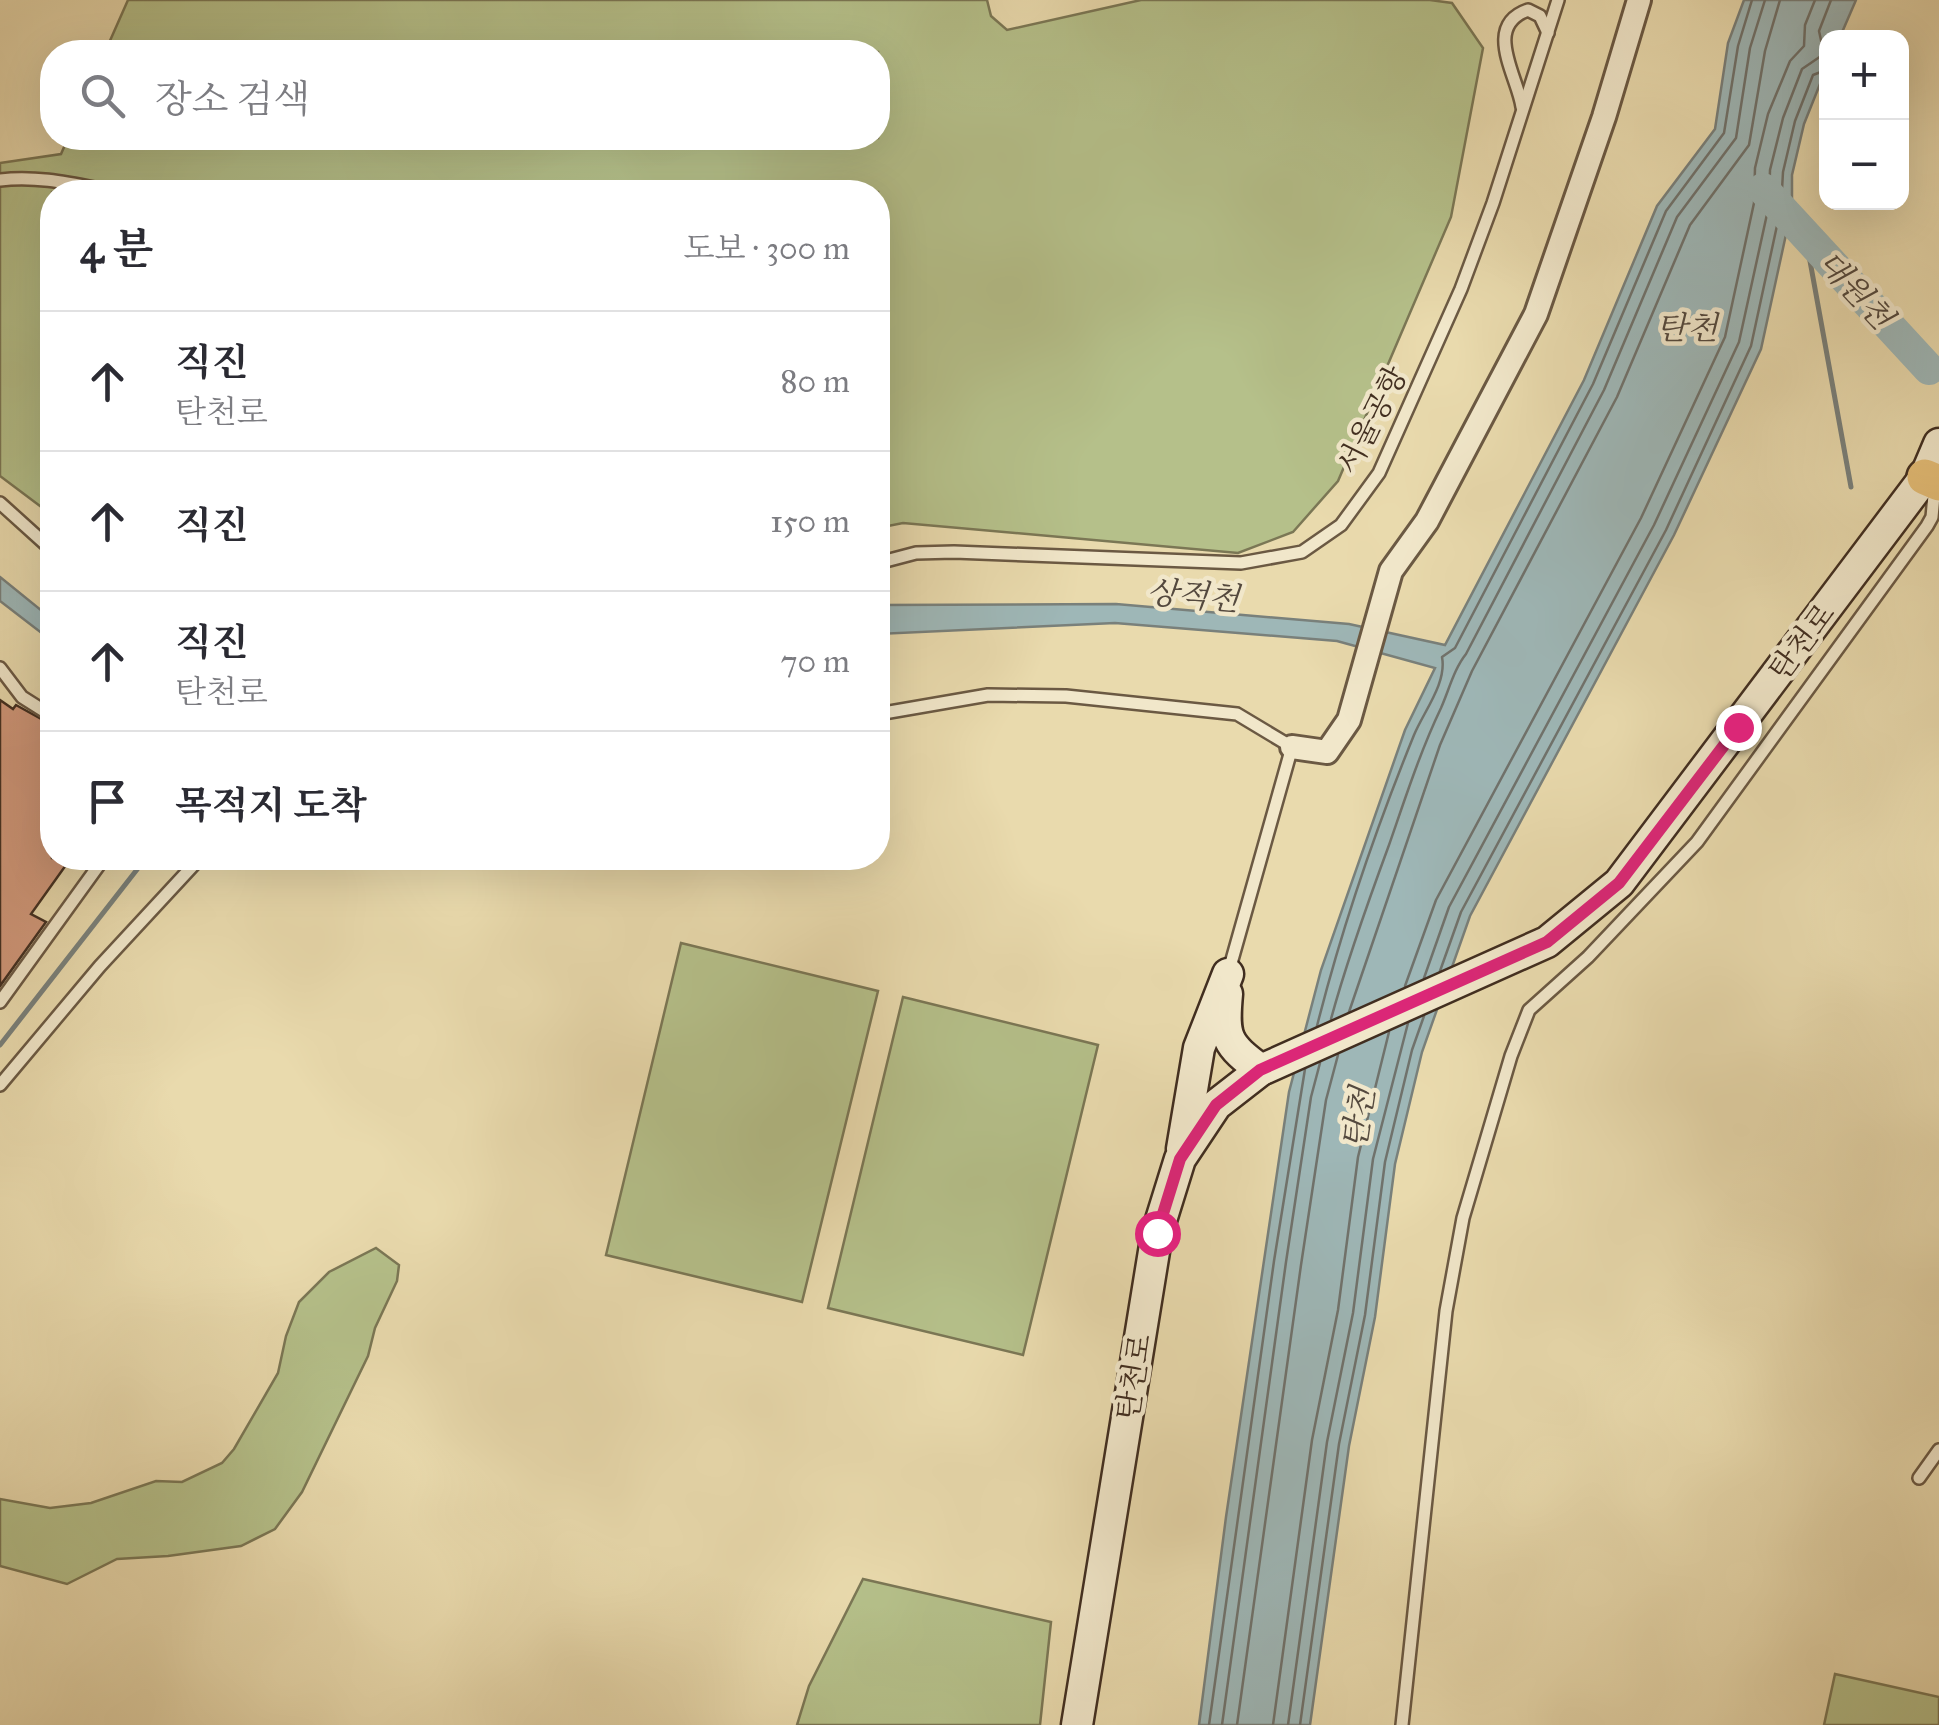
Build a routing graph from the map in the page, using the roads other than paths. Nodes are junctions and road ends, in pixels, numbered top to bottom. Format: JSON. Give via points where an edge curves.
{"nodes":[{"id":1,"x":1558,"y":0,"type":"edge"},
{"id":2,"x":1639,"y":0,"type":"edge"},
{"id":3,"x":1548,"y":33,"type":"junction"},
{"id":4,"x":1522,"y":112,"type":"junction"},
{"id":5,"x":0,"y":180,"type":"edge"},
{"id":6,"x":51,"y":180,"type":"edge"},
{"id":7,"x":1939,"y":444,"type":"edge"},
{"id":8,"x":1933,"y":481,"type":"edge"},
{"id":9,"x":0,"y":502,"type":"edge"},
{"id":10,"x":40,"y":539,"type":"edge"},
{"id":11,"x":890,"y":560,"type":"edge"},
{"id":12,"x":0,"y":668,"type":"edge"},
{"id":13,"x":40,"y":708,"type":"edge"},
{"id":14,"x":890,"y":712,"type":"edge"},
{"id":15,"x":1292,"y":747,"type":"junction"},
{"id":16,"x":95,"y":870,"type":"edge"},
{"id":17,"x":189,"y":870,"type":"edge"},
{"id":18,"x":1228,"y":974,"type":"junction"},
{"id":19,"x":0,"y":1002,"type":"edge"},
{"id":20,"x":1264,"y":1068,"type":"junction"},
{"id":21,"x":0,"y":1086,"type":"edge"},
{"id":22,"x":1180,"y":1159,"type":"junction"},
{"id":23,"x":1939,"y":1450,"type":"edge"},
{"id":24,"x":1919,"y":1478,"type":"dead end"},
{"id":25,"x":1077,"y":1725,"type":"edge"},
{"id":26,"x":1402,"y":1725,"type":"edge"}],
"edges":[{"from":1,"to":3,"type":"lane","name":"서울공항"},
{"from":2,"to":15,"type":"street","via":[[1536,314],[1427,522],[1391,571],[1349,720],[1327,752]]},
{"from":3,"to":4,"type":"lane","name":"서울공항"},
{"from":3,"to":4,"type":"lane","via":[[1540,16],[1528,10],[1508,23],[1504,59],[1520,89]]},
{"from":4,"to":11,"type":"lane","name":"서울공항","via":[[1461,290],[1379,473],[1341,525],[1302,552],[1241,563],[954,552]]},
{"from":5,"to":6,"type":"lane"},
{"from":7,"to":8,"type":"main road","name":"탄천로"},
{"from":8,"to":20,"type":"main road","name":"탄천로","via":[[1619,883],[1547,942]]},
{"from":8,"to":26,"type":"lane","via":[[1927,526],[1696,842],[1528,1010],[1463,1218]]},
{"from":9,"to":10,"type":"lane"},
{"from":12,"to":13,"type":"lane"},
{"from":14,"to":15,"type":"lane","via":[[988,695],[1085,698],[1237,714]]},
{"from":15,"to":18,"type":"lane"},
{"from":16,"to":19,"type":"lane"},
{"from":17,"to":21,"type":"lane"},
{"from":18,"to":20,"type":"main road","via":[[1224,1022],[1232,1049]]},
{"from":18,"to":22,"type":"main road","via":[[1199,1048]]},
{"from":20,"to":22,"type":"main road","name":"탄천로","via":[[1216,1105]]},
{"from":22,"to":25,"type":"main road","name":"탄천로","via":[[1157,1233]]},
{"from":23,"to":24,"type":"lane"}]}
